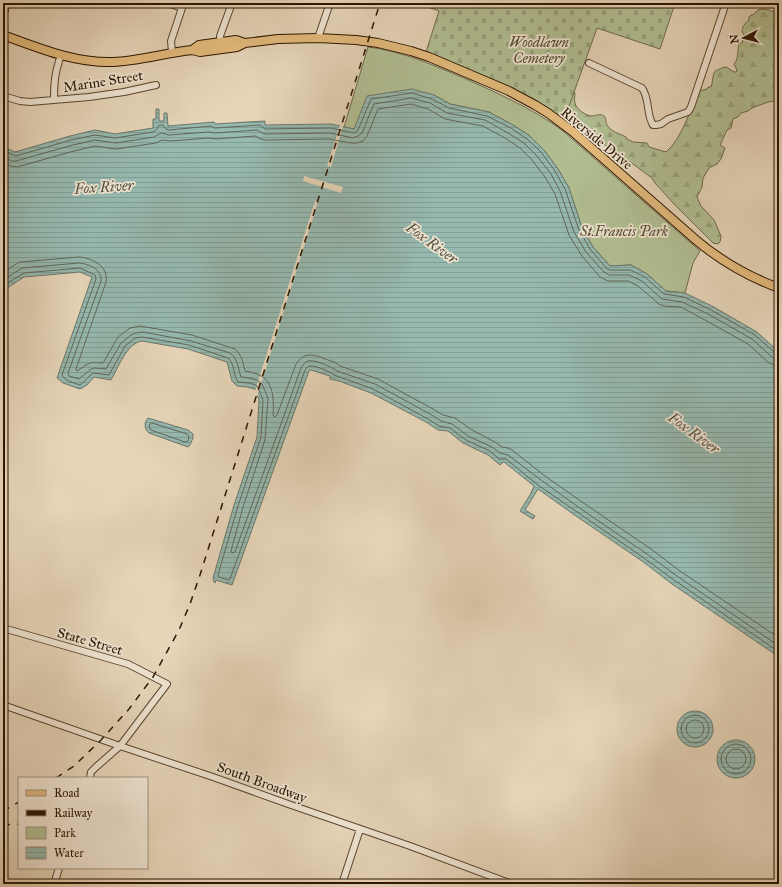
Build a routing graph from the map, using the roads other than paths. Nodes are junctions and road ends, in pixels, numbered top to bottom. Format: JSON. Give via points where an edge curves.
{"nodes":[{"id":1,"x":7,"y":3,"type":"edge"},
{"id":2,"x":168,"y":3,"type":"edge"},
{"id":3,"x":232,"y":3,"type":"edge"},
{"id":4,"x":330,"y":3,"type":"edge"},
{"id":5,"x":726,"y":3,"type":"edge"},
{"id":6,"x":3,"y":16,"type":"edge"},
{"id":7,"x":3,"y":35,"type":"edge"},
{"id":8,"x":318,"y":38,"type":"junction"},
{"id":9,"x":221,"y":46,"type":"junction"},
{"id":10,"x":172,"y":52,"type":"junction"},
{"id":11,"x":61,"y":55,"type":"junction"},
{"id":12,"x":589,"y":63,"type":"dead end"},
{"id":13,"x":156,"y":85,"type":"dead end"},
{"id":14,"x":3,"y":96,"type":"edge"},
{"id":15,"x":54,"y":100,"type":"junction"},
{"id":16,"x":779,"y":288,"type":"edge"},
{"id":17,"x":3,"y":628,"type":"edge"},
{"id":18,"x":3,"y":705,"type":"edge"},
{"id":19,"x":120,"y":746,"type":"junction"},
{"id":20,"x":90,"y":777,"type":"edge"},
{"id":21,"x":360,"y":829,"type":"junction"},
{"id":22,"x":59,"y":869,"type":"edge"},
{"id":23,"x":54,"y":884,"type":"edge"},
{"id":24,"x":342,"y":884,"type":"edge"},
{"id":25,"x":512,"y":884,"type":"edge"}],
"edges":[{"from":1,"to":6,"type":"street"},
{"from":2,"to":10,"type":"street","via":[[182,8],[171,41]]},
{"from":3,"to":9,"type":"street","via":[[220,36]]},
{"from":4,"to":8,"type":"street"},
{"from":5,"to":12,"type":"street","via":[[691,107],[688,112],[661,124],[653,125],[642,88]]},
{"from":7,"to":11,"type":"main road","name":"Riverside Drive"},
{"from":8,"to":9,"type":"main road","name":"Riverside Drive","via":[[245,43],[236,40]]},
{"from":8,"to":16,"type":"main road","name":"Riverside Drive","via":[[378,43],[411,51],[509,91],[535,105],[572,131],[708,250],[746,274]]},
{"from":9,"to":10,"type":"main road","name":"Riverside Drive","via":[[199,45],[192,50]]},
{"from":10,"to":11,"type":"main road","name":"Riverside Drive","via":[[113,62]]},
{"from":11,"to":15,"type":"street","name":"Marine Street","via":[[54,77]]},
{"from":13,"to":15,"type":"street","name":"Marine Street","via":[[124,92]]},
{"from":14,"to":15,"type":"street","name":"Marine Street","via":[[30,102]]},
{"from":17,"to":19,"type":"street","name":"State Street","via":[[128,664],[167,684]]},
{"from":18,"to":19,"type":"street","name":"South Broadway"},
{"from":19,"to":20,"type":"street","via":[[96,767]]},
{"from":19,"to":21,"type":"street","name":"South Broadway"},
{"from":21,"to":24,"type":"street"},
{"from":21,"to":25,"type":"street","name":"South Broadway"},
{"from":22,"to":23,"type":"street"}]}
